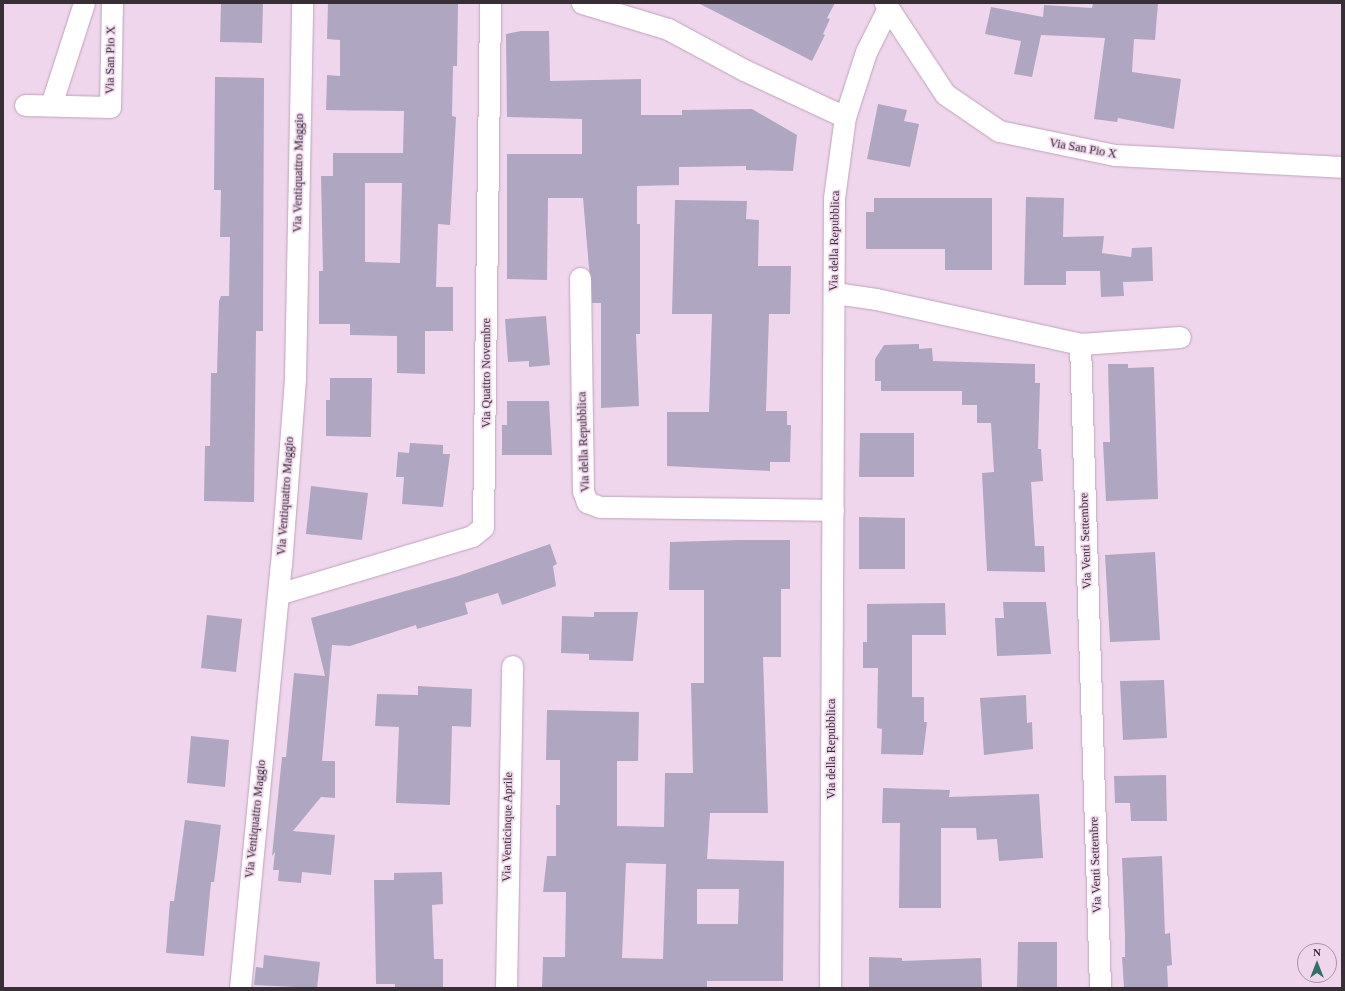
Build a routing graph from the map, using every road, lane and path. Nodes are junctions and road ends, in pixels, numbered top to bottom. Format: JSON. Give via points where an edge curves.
{"nodes":[{"id":1,"x":84,"y":3,"type":"edge"},
{"id":2,"x":112,"y":3,"type":"edge"},
{"id":3,"x":302,"y":3,"type":"edge"},
{"id":4,"x":490,"y":3,"type":"edge"},
{"id":5,"x":582,"y":3,"type":"edge"},
{"id":6,"x":886,"y":5,"type":"edge"},
{"id":7,"x":25,"y":105,"type":"dead end"},
{"id":8,"x":51,"y":105,"type":"junction"},
{"id":9,"x":845,"y":117,"type":"junction"},
{"id":10,"x":1342,"y":167,"type":"edge"},
{"id":11,"x":580,"y":278,"type":"dead end"},
{"id":12,"x":835,"y":293,"type":"junction"},
{"id":13,"x":1180,"y":337,"type":"dead end"},
{"id":14,"x":1080,"y":344,"type":"junction"},
{"id":15,"x":833,"y":510,"type":"junction"},
{"id":16,"x":278,"y":594,"type":"junction"},
{"id":17,"x":512,"y":666,"type":"dead end"},
{"id":18,"x":240,"y":988,"type":"edge"},
{"id":19,"x":506,"y":988,"type":"edge"},
{"id":20,"x":830,"y":988,"type":"edge"},
{"id":21,"x":1100,"y":988,"type":"edge"}],
"edges":[{"from":1,"to":8,"type":"street"},
{"from":2,"to":8,"type":"street","name":"Via San Pio X","via":[[110,106]]},
{"from":3,"to":16,"type":"street","name":"Via Ventiquattro Maggio","via":[[295,378]]},
{"from":4,"to":16,"type":"street","name":"Via Quattro Novembre","via":[[483,527],[472,536]]},
{"from":5,"to":9,"type":"street","via":[[668,29],[744,70]]},
{"from":6,"to":9,"type":"street","name":"Via della Repubblica","via":[[866,52]]},
{"from":6,"to":10,"type":"street","name":"Via San Pio X","via":[[945,94],[999,130],[1056,145],[1115,155]]},
{"from":7,"to":8,"type":"street","name":"Via San Pio X"},
{"from":9,"to":12,"type":"street","name":"Via della Repubblica","via":[[834,198]]},
{"from":11,"to":15,"type":"street","name":"Via della Repubblica","via":[[583,491],[587,502],[600,507]]},
{"from":12,"to":14,"type":"street","via":[[876,299]]},
{"from":12,"to":15,"type":"street","name":"Via della Repubblica"},
{"from":13,"to":14,"type":"street"},
{"from":14,"to":21,"type":"street","name":"Via Venti Settembre"},
{"from":15,"to":20,"type":"street","name":"Via della Repubblica"},
{"from":16,"to":18,"type":"street","name":"Via Ventiquattro Maggio"},
{"from":17,"to":19,"type":"street","name":"Via Venticinque Aprile"}]}
